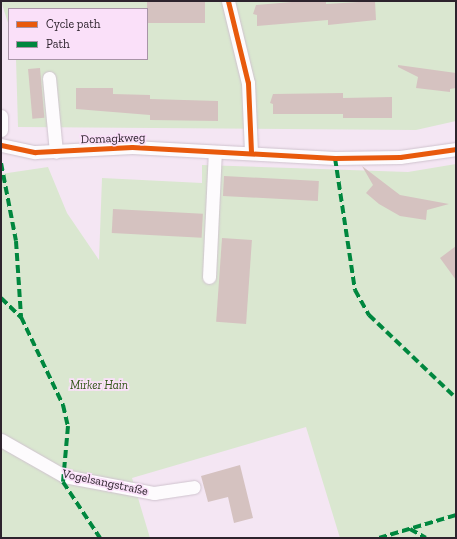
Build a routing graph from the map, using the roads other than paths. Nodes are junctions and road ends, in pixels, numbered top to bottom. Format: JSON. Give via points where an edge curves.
{"nodes":[{"id":1,"x":228,"y":1,"type":"edge"},
{"id":2,"x":49,"y":78,"type":"dead end"},
{"id":3,"x":1,"y":116,"type":"edge"},
{"id":4,"x":1,"y":130,"type":"edge"},
{"id":5,"x":1,"y":145,"type":"edge"},
{"id":6,"x":456,"y":149,"type":"edge"},
{"id":7,"x":56,"y":152,"type":"junction"},
{"id":8,"x":215,"y":152,"type":"junction"},
{"id":9,"x":251,"y":153,"type":"junction"},
{"id":10,"x":209,"y":277,"type":"dead end"},
{"id":11,"x":1,"y":440,"type":"edge"},
{"id":12,"x":194,"y":488,"type":"dead end"}],
"edges":[{"from":1,"to":9,"type":"street","via":[[248,83]]},
{"from":2,"to":7,"type":"street"},
{"from":3,"to":4,"type":"street"},
{"from":5,"to":7,"type":"street","name":"Domagkweg","via":[[35,152]]},
{"from":6,"to":9,"type":"street","name":"Domagkweg","via":[[400,157],[335,158]]},
{"from":7,"to":8,"type":"street","name":"Domagkweg","via":[[132,147]]},
{"from":8,"to":9,"type":"street","name":"Domagkweg"},
{"from":8,"to":10,"type":"street"},
{"from":11,"to":12,"type":"street","name":"Vogelsangstraße","via":[[64,476],[154,493]]}]}
